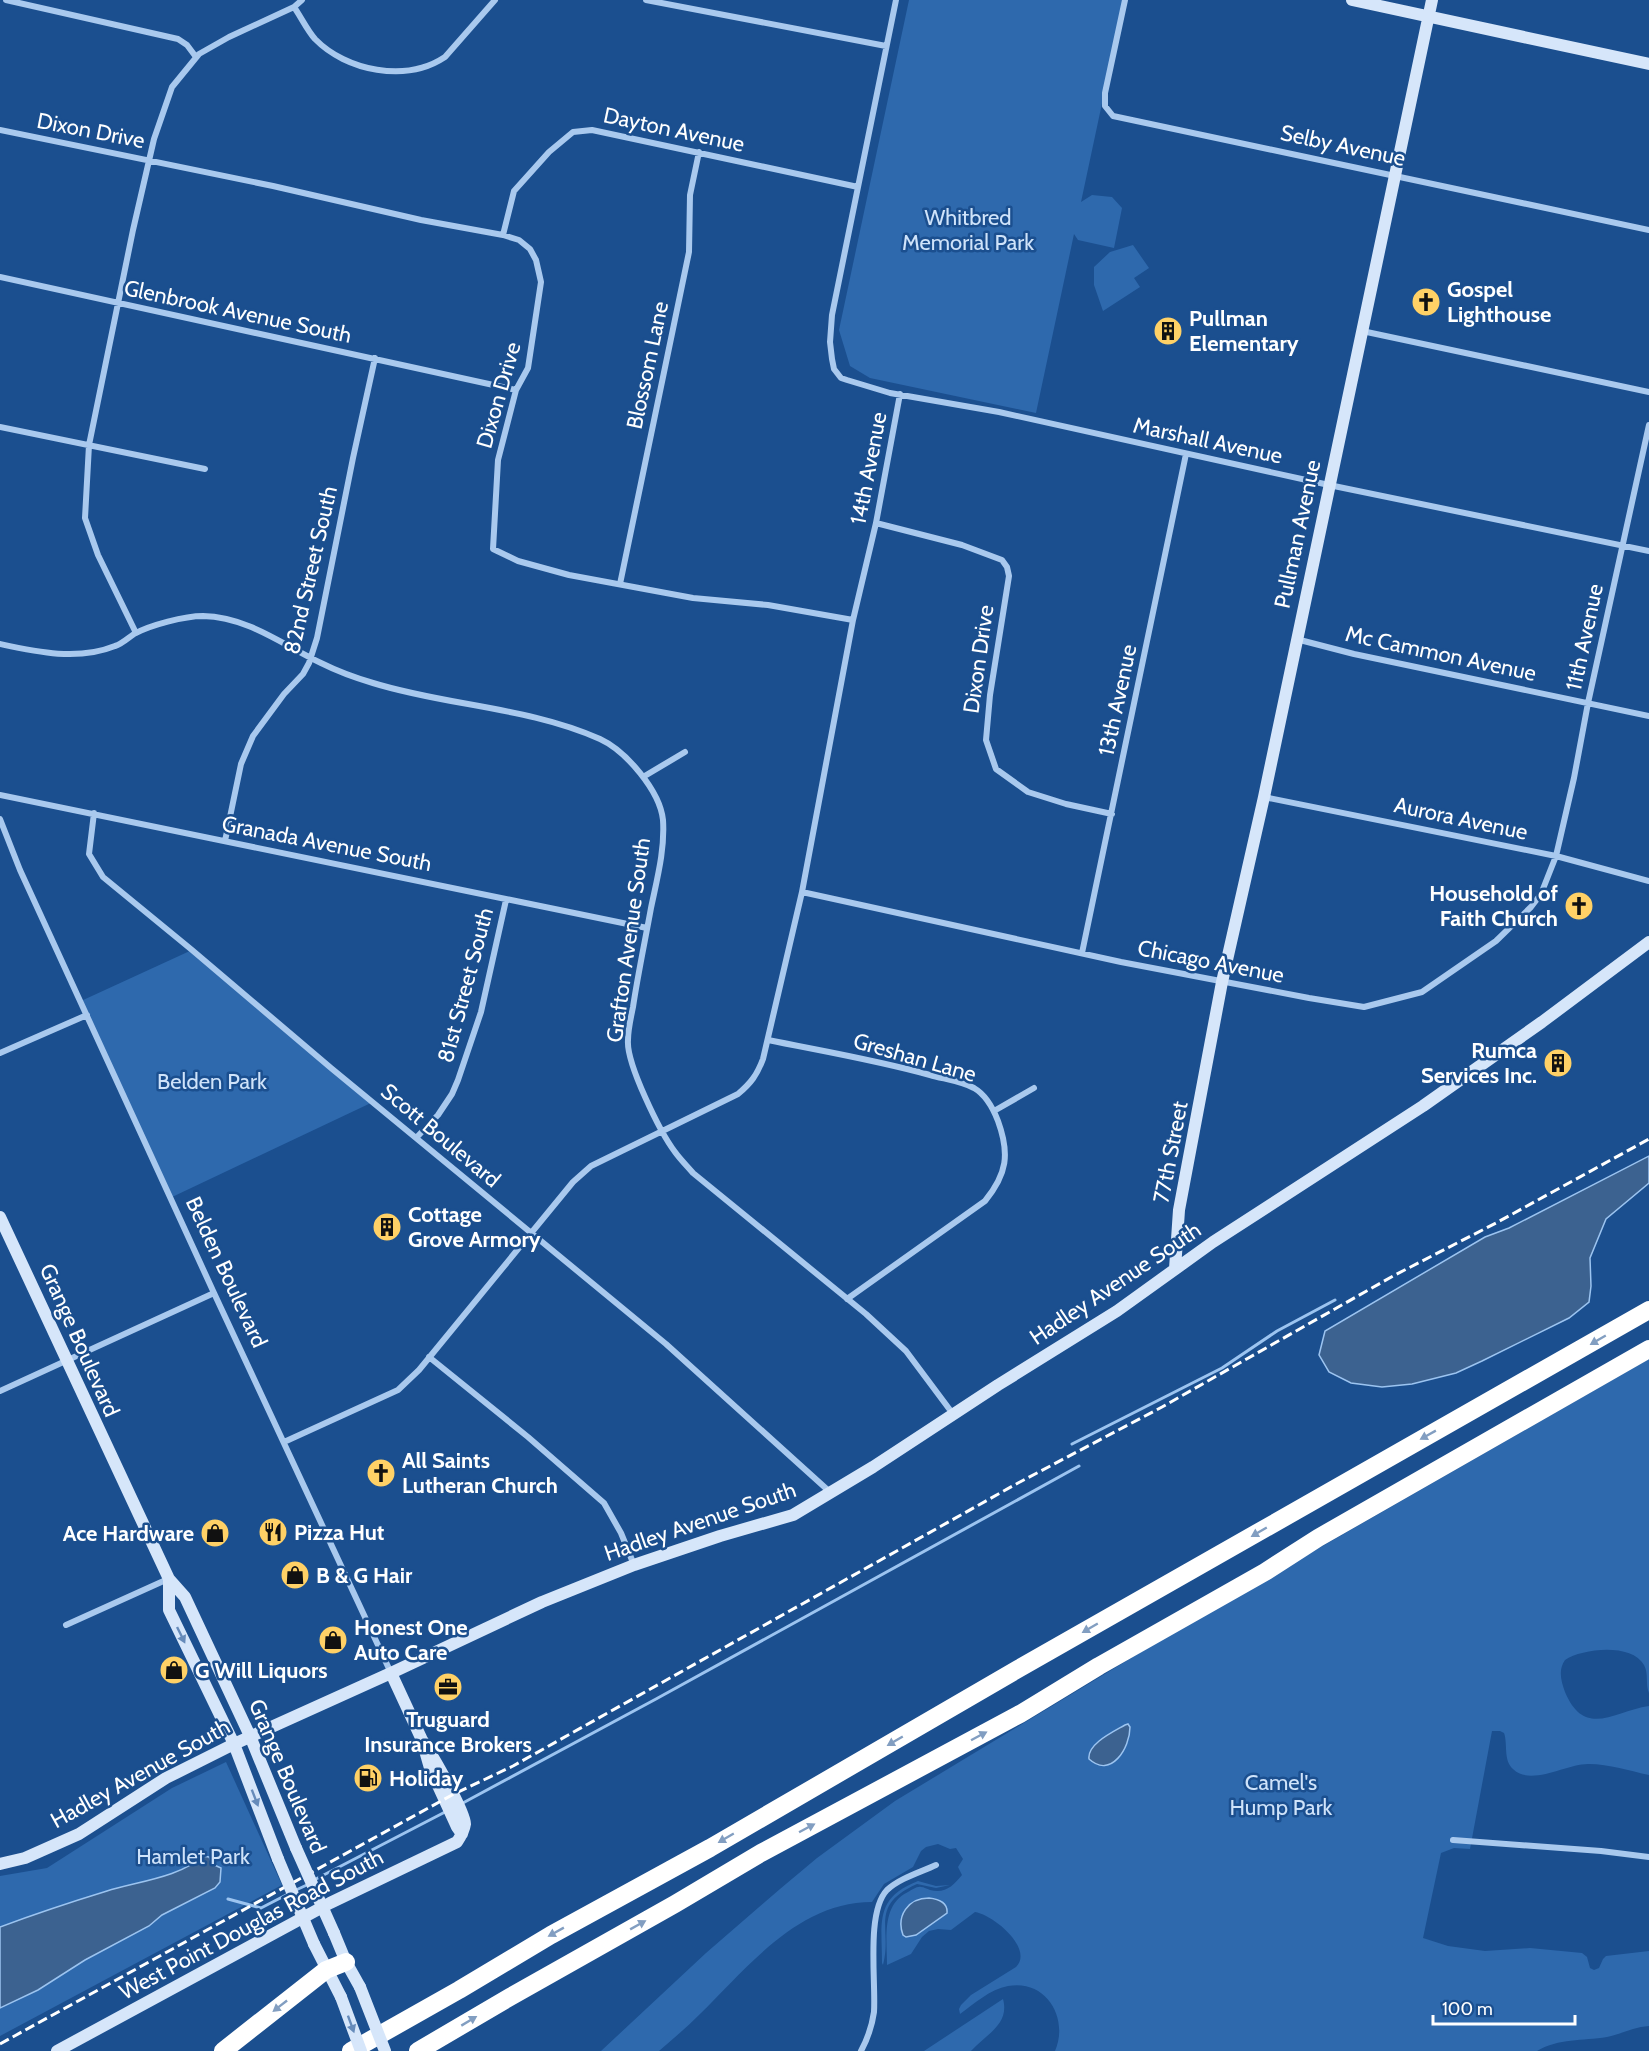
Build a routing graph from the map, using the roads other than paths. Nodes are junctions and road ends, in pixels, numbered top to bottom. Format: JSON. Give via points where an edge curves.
{"nodes":[{"id":1,"x":6,"y":0,"type":"edge"},
{"id":2,"x":302,"y":0,"type":"edge"},
{"id":3,"x":495,"y":0,"type":"edge"},
{"id":4,"x":646,"y":0,"type":"edge"},
{"id":5,"x":896,"y":0,"type":"edge"},
{"id":6,"x":1125,"y":0,"type":"edge"},
{"id":7,"x":1352,"y":0,"type":"edge"},
{"id":8,"x":1432,"y":0,"type":"edge"},
{"id":9,"x":294,"y":8,"type":"junction"},
{"id":10,"x":1429,"y":16,"type":"junction"},
{"id":11,"x":886,"y":45,"type":"junction"},
{"id":12,"x":196,"y":57,"type":"junction"},
{"id":13,"x":1649,"y":64,"type":"edge"},
{"id":14,"x":0,"y":130,"type":"edge"},
{"id":15,"x":699,"y":152,"type":"junction"},
{"id":16,"x":149,"y":160,"type":"junction"},
{"id":17,"x":1395,"y":175,"type":"junction"},
{"id":18,"x":858,"y":187,"type":"junction"},
{"id":19,"x":1649,"y":230,"type":"edge"},
{"id":20,"x":503,"y":235,"type":"junction"},
{"id":21,"x":0,"y":277,"type":"edge"},
{"id":22,"x":119,"y":304,"type":"junction"},
{"id":23,"x":1362,"y":330,"type":"junction"},
{"id":24,"x":375,"y":358,"type":"junction"},
{"id":25,"x":516,"y":390,"type":"junction"},
{"id":26,"x":1649,"y":392,"type":"edge"},
{"id":27,"x":900,"y":394,"type":"junction"},
{"id":28,"x":1649,"y":426,"type":"edge"},
{"id":29,"x":0,"y":427,"type":"edge"},
{"id":30,"x":89,"y":446,"type":"junction"},
{"id":31,"x":1186,"y":454,"type":"junction"},
{"id":32,"x":205,"y":469,"type":"dead end"},
{"id":33,"x":1329,"y":485,"type":"junction"},
{"id":34,"x":876,"y":523,"type":"junction"},
{"id":35,"x":1623,"y":545,"type":"junction"},
{"id":36,"x":1649,"y":551,"type":"edge"},
{"id":37,"x":620,"y":584,"type":"junction"},
{"id":38,"x":853,"y":620,"type":"junction"},
{"id":39,"x":136,"y":633,"type":"junction"},
{"id":40,"x":1296,"y":639,"type":"junction"},
{"id":41,"x":0,"y":644,"type":"edge"},
{"id":42,"x":311,"y":657,"type":"junction"},
{"id":43,"x":1588,"y":703,"type":"junction"},
{"id":44,"x":1649,"y":716,"type":"edge"},
{"id":45,"x":685,"y":752,"type":"dead end"},
{"id":46,"x":643,"y":777,"type":"junction"},
{"id":47,"x":0,"y":795,"type":"edge"},
{"id":48,"x":1264,"y":797,"type":"junction"},
{"id":49,"x":94,"y":813,"type":"junction"},
{"id":50,"x":1112,"y":814,"type":"junction"},
{"id":51,"x":0,"y":819,"type":"edge"},
{"id":52,"x":225,"y":841,"type":"junction"},
{"id":53,"x":1556,"y":856,"type":"junction"},
{"id":54,"x":1649,"y":881,"type":"edge"},
{"id":55,"x":802,"y":892,"type":"junction"},
{"id":56,"x":506,"y":900,"type":"junction"},
{"id":57,"x":647,"y":928,"type":"junction"},
{"id":58,"x":1649,"y":942,"type":"edge"},
{"id":59,"x":1082,"y":953,"type":"junction"},
{"id":60,"x":1222,"y":982,"type":"junction"},
{"id":61,"x":87,"y":1015,"type":"junction"},
{"id":62,"x":768,"y":1040,"type":"junction"},
{"id":63,"x":0,"y":1053,"type":"edge"},
{"id":64,"x":1205,"y":1078,"type":"joint"},
{"id":65,"x":1034,"y":1088,"type":"dead end"},
{"id":66,"x":994,"y":1111,"type":"junction"},
{"id":67,"x":662,"y":1130,"type":"junction"},
{"id":68,"x":417,"y":1137,"type":"junction"},
{"id":69,"x":0,"y":1217,"type":"edge"},
{"id":70,"x":3,"y":1233,"type":"edge"},
{"id":71,"x":532,"y":1234,"type":"junction"},
{"id":72,"x":1175,"y":1269,"type":"junction"},
{"id":73,"x":214,"y":1293,"type":"junction"},
{"id":74,"x":847,"y":1299,"type":"junction"},
{"id":75,"x":1649,"y":1310,"type":"edge"},
{"id":76,"x":1649,"y":1349,"type":"edge"},
{"id":77,"x":429,"y":1357,"type":"junction"},
{"id":78,"x":67,"y":1360,"type":"junction"},
{"id":79,"x":0,"y":1391,"type":"edge"},
{"id":80,"x":954,"y":1414,"type":"junction"},
{"id":81,"x":284,"y":1442,"type":"junction"},
{"id":82,"x":831,"y":1493,"type":"junction"},
{"id":83,"x":634,"y":1565,"type":"junction"},
{"id":84,"x":169,"y":1579,"type":"junction"},
{"id":85,"x":66,"y":1625,"type":"dead end"},
{"id":86,"x":391,"y":1673,"type":"junction"},
{"id":87,"x":250,"y":1736,"type":"junction"},
{"id":88,"x":234,"y":1744,"type":"junction"},
{"id":89,"x":462,"y":1834,"type":"joint"},
{"id":90,"x":1454,"y":1840,"type":"dead end"},
{"id":91,"x":1649,"y":1857,"type":"edge"},
{"id":92,"x":0,"y":1864,"type":"edge"},
{"id":93,"x":936,"y":1866,"type":"dead end"},
{"id":94,"x":346,"y":1962,"type":"junction"},
{"id":95,"x":326,"y":1970,"type":"junction"},
{"id":96,"x":57,"y":2051,"type":"edge"},
{"id":97,"x":223,"y":2051,"type":"edge"},
{"id":98,"x":351,"y":2051,"type":"edge"},
{"id":99,"x":360,"y":2051,"type":"edge"},
{"id":100,"x":385,"y":2051,"type":"edge"},
{"id":101,"x":418,"y":2051,"type":"edge"},
{"id":102,"x":861,"y":2051,"type":"edge"}],
"edges":[{"from":1,"to":12,"type":"street","via":[[178,39]]},
{"from":2,"to":9,"type":"street"},
{"from":3,"to":9,"type":"street","via":[[445,57],[414,70],[362,67],[342,59],[315,38]]},
{"from":4,"to":11,"type":"street"},
{"from":5,"to":11,"type":"street","name":"14th Avenue"},
{"from":6,"to":17,"type":"street","name":"Selby Avenue","via":[[1105,93],[1105,106],[1113,116]]},
{"from":7,"to":10,"type":"street"},
{"from":8,"to":10,"type":"street","name":"Pullman Avenue"},
{"from":9,"to":12,"type":"street","via":[[229,37]]},
{"from":10,"to":13,"type":"street"},
{"from":10,"to":17,"type":"street","name":"Pullman Avenue"},
{"from":11,"to":18,"type":"street","name":"14th Avenue"},
{"from":12,"to":16,"type":"street","via":[[172,87]]},
{"from":14,"to":16,"type":"street","name":"Dixon Drive"},
{"from":15,"to":18,"type":"street","name":"Dayton Avenue"},
{"from":15,"to":20,"type":"street","name":"Dayton Avenue","via":[[592,130],[573,132],[514,191]]},
{"from":15,"to":37,"type":"street","name":"Blossom Lane","via":[[690,195],[689,252]]},
{"from":16,"to":20,"type":"street","name":"Dixon Drive"},
{"from":16,"to":22,"type":"street"},
{"from":17,"to":19,"type":"street","name":"Selby Avenue"},
{"from":17,"to":23,"type":"street","name":"Pullman Avenue"},
{"from":18,"to":27,"type":"street","name":"14th Avenue","via":[[832,315],[834,369],[841,378]]},
{"from":20,"to":25,"type":"street","name":"Dixon Drive","via":[[530,249],[541,282],[528,368]]},
{"from":21,"to":22,"type":"street","name":"Glenbrook Avenue South"},
{"from":22,"to":24,"type":"street","name":"Glenbrook Avenue South"},
{"from":22,"to":30,"type":"street"},
{"from":23,"to":26,"type":"street"},
{"from":23,"to":33,"type":"street","name":"Pullman Avenue"},
{"from":24,"to":25,"type":"street","name":"Glenbrook Avenue South"},
{"from":24,"to":42,"type":"street","name":"82nd Street South"},
{"from":25,"to":37,"type":"street","name":"Dixon Drive","via":[[498,460],[493,549],[518,561]]},
{"from":27,"to":31,"type":"street","name":"Marshall Avenue"},
{"from":27,"to":34,"type":"street","name":"14th Avenue"},
{"from":28,"to":35,"type":"street","name":"11th Avenue"},
{"from":29,"to":30,"type":"street"},
{"from":30,"to":32,"type":"street"},
{"from":30,"to":39,"type":"street","via":[[86,518],[98,555]]},
{"from":31,"to":33,"type":"street","name":"Marshall Avenue"},
{"from":31,"to":50,"type":"street","name":"13th Avenue"},
{"from":33,"to":35,"type":"street","name":"Marshall Avenue"},
{"from":33,"to":40,"type":"street","name":"Pullman Avenue"},
{"from":34,"to":38,"type":"street","name":"14th Avenue"},
{"from":34,"to":50,"type":"street","name":"Dixon Drive","via":[[963,545],[1002,560],[1009,576],[986,740],[996,769],[1028,792]]},
{"from":35,"to":36,"type":"street","name":"Marshall Avenue"},
{"from":35,"to":43,"type":"street","name":"11th Avenue"},
{"from":37,"to":38,"type":"street","name":"Dixon Drive"},
{"from":38,"to":55,"type":"street","name":"14th Avenue"},
{"from":39,"to":41,"type":"street","name":"Grafton Avenue South","via":[[117,646],[90,653],[37,652]]},
{"from":39,"to":42,"type":"street","name":"Grafton Avenue South","via":[[164,623],[206,616],[250,626]]},
{"from":40,"to":43,"type":"street","name":"Mc Cammon Avenue"},
{"from":40,"to":48,"type":"street","name":"Pullman Avenue"},
{"from":42,"to":46,"type":"street","name":"Grafton Avenue South","via":[[374,683],[533,718],[600,739]]},
{"from":42,"to":52,"type":"street","name":"82nd Street South","via":[[303,674],[253,736],[241,764]]},
{"from":43,"to":44,"type":"street","name":"Mc Cammon Avenue"},
{"from":43,"to":53,"type":"street","name":"11th Avenue"},
{"from":45,"to":46,"type":"street"},
{"from":46,"to":57,"type":"street","name":"Grafton Avenue South","via":[[657,797],[663,818],[662,849]]},
{"from":47,"to":49,"type":"street","name":"Granada Avenue South"},
{"from":48,"to":53,"type":"street","name":"Aurora Avenue"},
{"from":48,"to":60,"type":"street","name":"Pullman Avenue"},
{"from":49,"to":52,"type":"street","name":"Granada Avenue South"},
{"from":49,"to":68,"type":"street","name":"Scott Boulevard","via":[[89,854],[103,877]]},
{"from":50,"to":59,"type":"street","name":"13th Avenue"},
{"from":51,"to":61,"type":"street","name":"Belden Boulevard"},
{"from":52,"to":56,"type":"street","name":"Granada Avenue South"},
{"from":53,"to":54,"type":"street","name":"Aurora Avenue"},
{"from":53,"to":60,"type":"street","name":"Chicago Avenue","via":[[1541,894],[1531,907],[1496,941],[1422,992],[1364,1007]]},
{"from":55,"to":59,"type":"street","name":"Chicago Avenue"},
{"from":55,"to":62,"type":"street","name":"14th Avenue"},
{"from":56,"to":57,"type":"street","name":"Granada Avenue South"},
{"from":56,"to":68,"type":"street","name":"81st Street South","via":[[481,1012],[458,1080],[438,1115]]},
{"from":57,"to":67,"type":"street","name":"Grafton Avenue South","via":[[627,1041],[636,1076]]},
{"from":58,"to":72,"type":"street","name":"Hadley Avenue South","via":[[1402,1119]]},
{"from":59,"to":60,"type":"street","name":"Chicago Avenue"},
{"from":60,"to":64,"type":"street","name":"Pullman Avenue"},
{"from":61,"to":63,"type":"street"},
{"from":61,"to":73,"type":"street","name":"Belden Boulevard"},
{"from":62,"to":66,"type":"street","name":"Greshan Lane","via":[[892,1065],[972,1087]]},
{"from":62,"to":67,"type":"street","name":"14th Avenue","via":[[751,1083],[738,1094]]},
{"from":64,"to":72,"type":"street","name":"77th Street","via":[[1179,1210]]},
{"from":65,"to":66,"type":"street"},
{"from":66,"to":74,"type":"street","name":"Greshan Lane","via":[[1006,1152],[998,1185],[985,1201]]},
{"from":67,"to":71,"type":"street","name":"14th Avenue","via":[[591,1166],[573,1182]]},
{"from":67,"to":74,"type":"street","name":"Grafton Avenue South","via":[[693,1173]]},
{"from":68,"to":71,"type":"street","name":"Scott Boulevard"},
{"from":69,"to":70,"type":"street","name":"Grange Boulevard"},
{"from":70,"to":78,"type":"street","name":"Grange Boulevard"},
{"from":71,"to":77,"type":"street","name":"14th Avenue"},
{"from":71,"to":82,"type":"street","name":"Scott Boulevard","via":[[666,1344]]},
{"from":72,"to":80,"type":"street","name":"Hadley Avenue South","via":[[1117,1311]]},
{"from":73,"to":78,"type":"street"},
{"from":73,"to":81,"type":"street","name":"Belden Boulevard"},
{"from":74,"to":80,"type":"street","name":"Grafton Avenue South","via":[[906,1351]]},
{"from":75,"to":98,"type":"highway","one_way":true},
{"from":101,"to":76,"type":"highway","one_way":true,"via":[[761,1853],[1020,1714]]},
{"from":77,"to":81,"type":"street","name":"14th Avenue","via":[[398,1390]]},
{"from":77,"to":83,"type":"street","via":[[604,1503]]},
{"from":78,"to":79,"type":"street"},
{"from":78,"to":84,"type":"street","name":"Grange Boulevard"},
{"from":80,"to":82,"type":"street","name":"Hadley Avenue South"},
{"from":81,"to":86,"type":"street","name":"Belden Boulevard"},
{"from":82,"to":83,"type":"street","name":"Hadley Avenue South","via":[[793,1515]]},
{"from":83,"to":86,"type":"street","name":"Hadley Avenue South","via":[[542,1602]]},
{"from":84,"to":85,"type":"street"},
{"from":84,"to":87,"type":"street","name":"Grange Boulevard","via":[[185,1597]]},
{"from":84,"to":88,"type":"street","name":"Grange Boulevard","one_way":true,"via":[[169,1610]]},
{"from":86,"to":87,"type":"street","name":"Hadley Avenue South"},
{"from":86,"to":89,"type":"street","name":"Belden Boulevard","via":[[465,1823]]},
{"from":87,"to":88,"type":"street","name":"Hadley Avenue South"},
{"from":87,"to":94,"type":"street","name":"Grange Boulevard","bridge":true},
{"from":88,"to":92,"type":"street","name":"Hadley Avenue South","via":[[166,1778],[79,1834],[25,1858]]},
{"from":88,"to":95,"type":"street","name":"Grange Boulevard","one_way":true,"bridge":true},
{"from":89,"to":96,"type":"street","name":"West Point Douglas Road South","via":[[457,1842],[330,1903]]},
{"from":90,"to":91,"type":"street"},
{"from":93,"to":102,"type":"street","via":[[894,1885],[880,1902],[875,1922],[874,2013]]},
{"from":94,"to":95,"type":"highway"},
{"from":94,"to":100,"type":"street","name":"Grange Boulevard","bridge":true},
{"from":95,"to":97,"type":"highway","one_way":true},
{"from":95,"to":99,"type":"street","name":"Grange Boulevard","one_way":true,"bridge":true,"via":[[341,1997]]}]}
